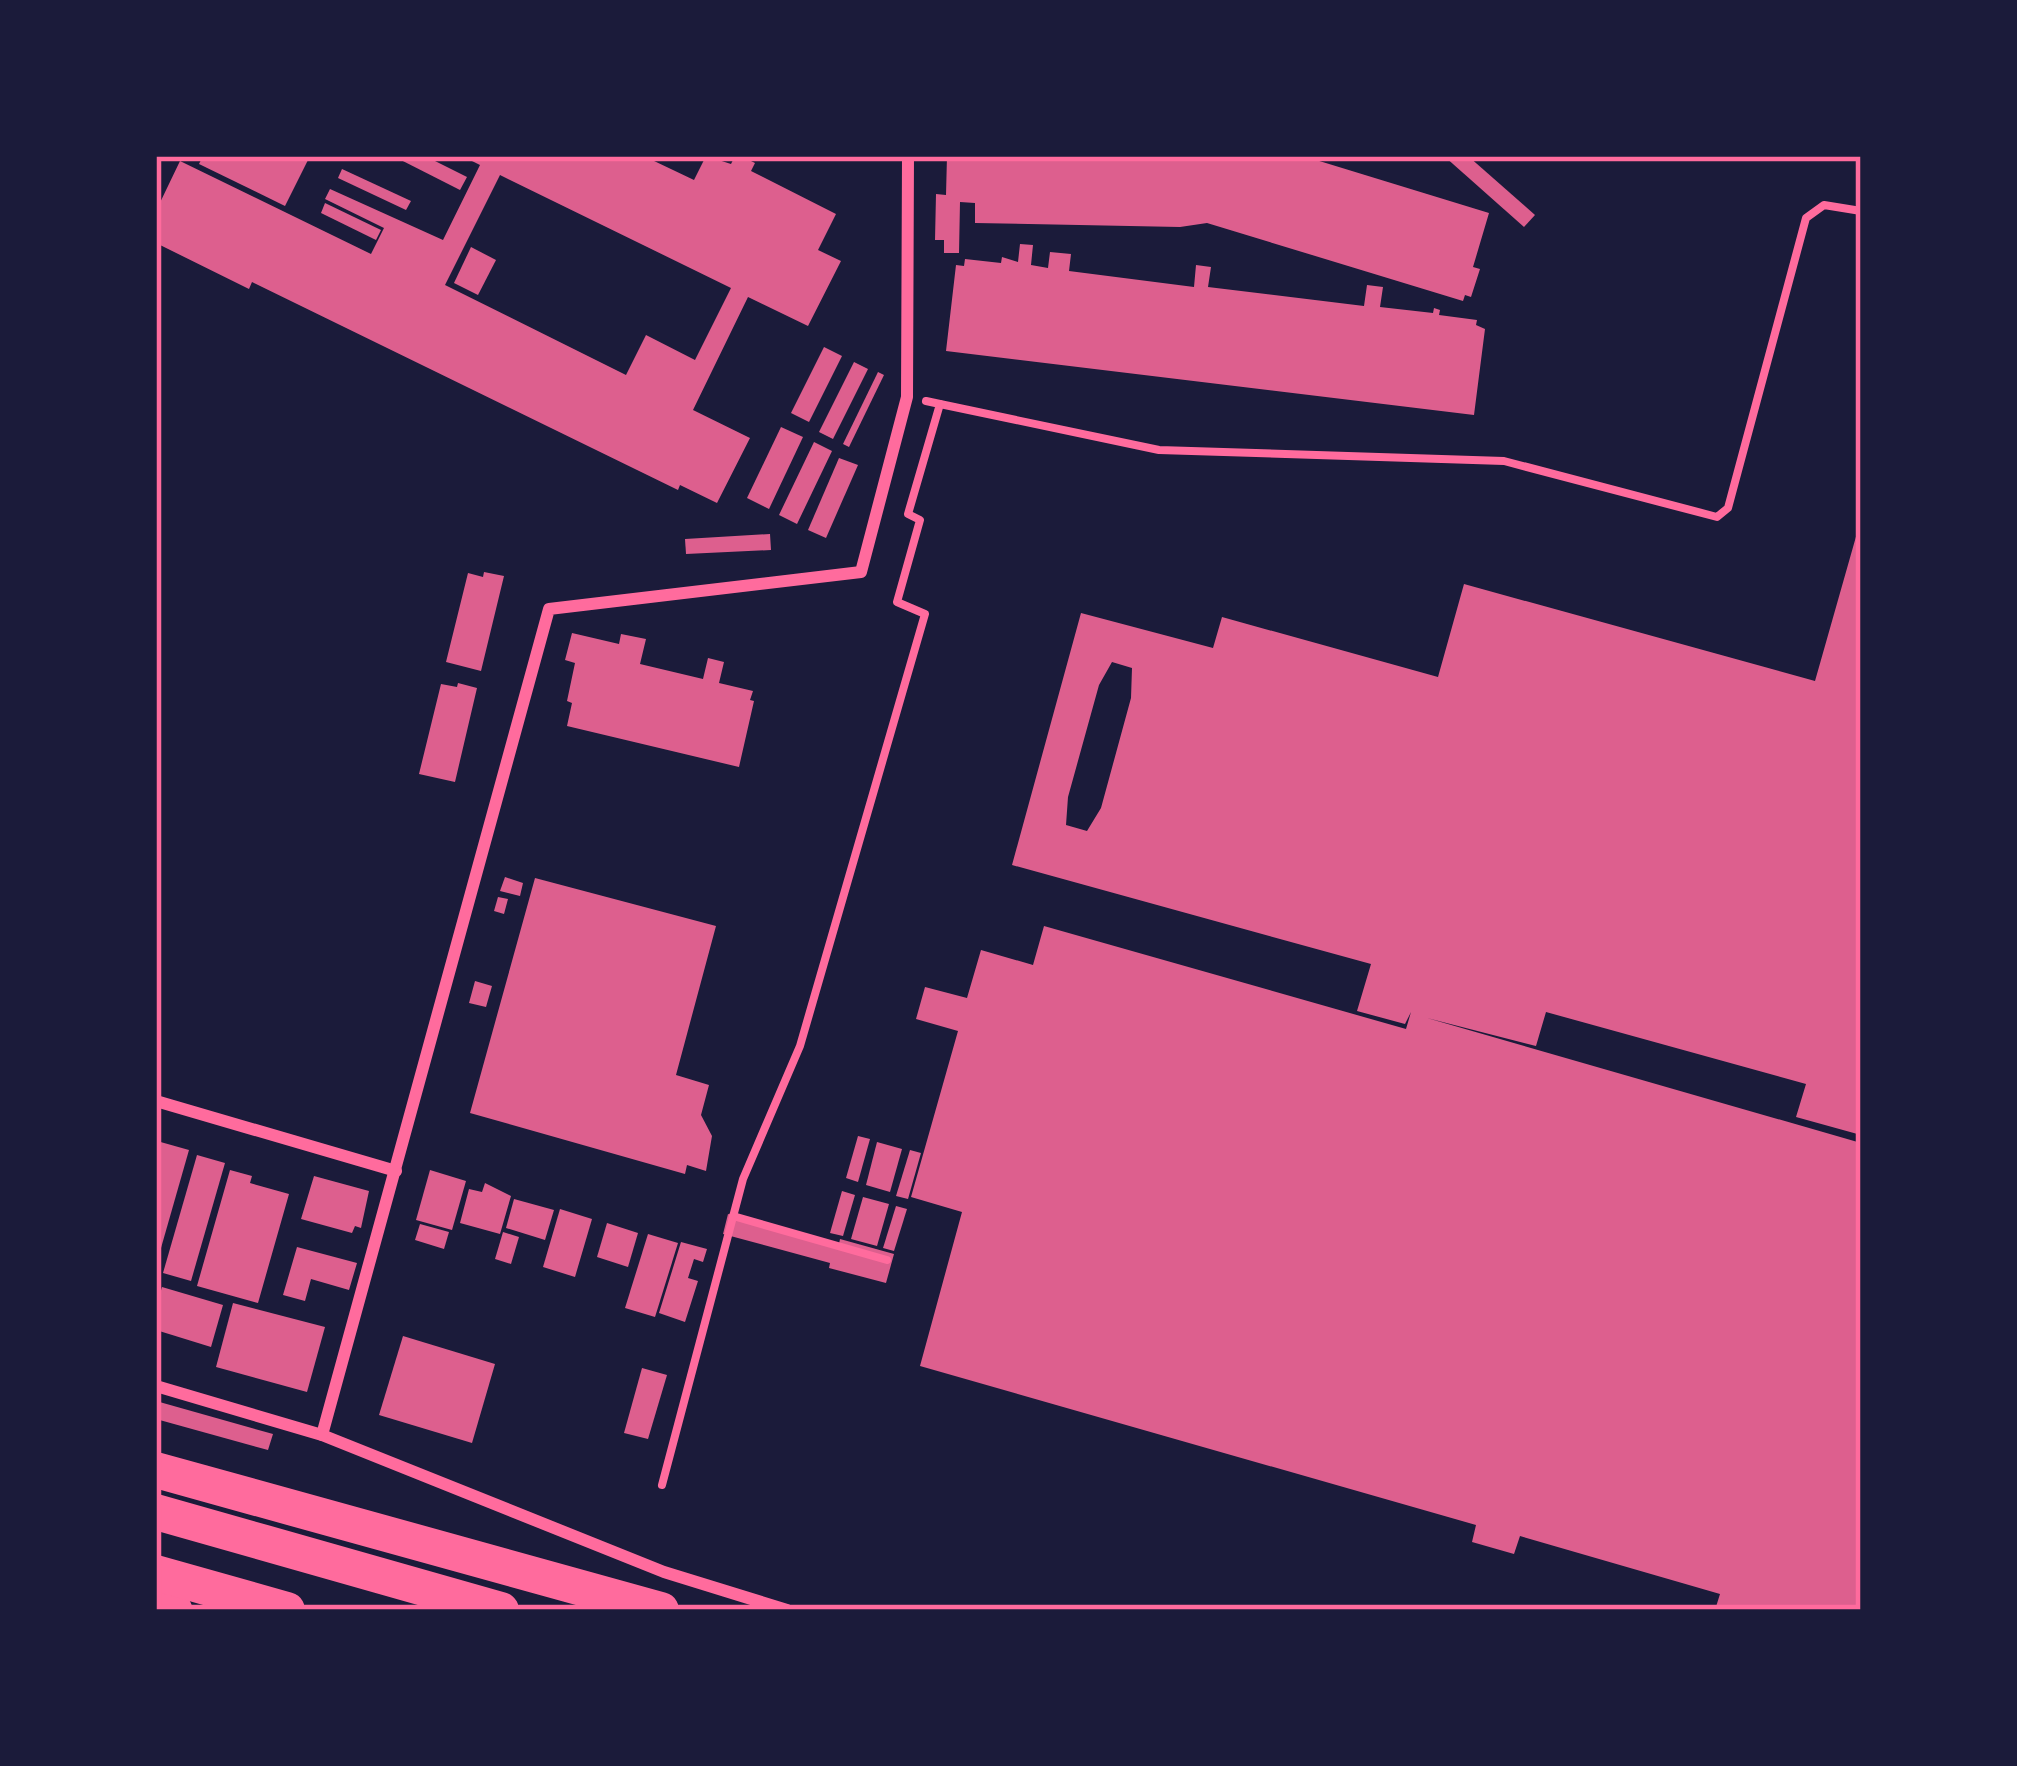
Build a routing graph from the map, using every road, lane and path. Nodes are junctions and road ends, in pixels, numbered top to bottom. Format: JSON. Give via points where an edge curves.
{"nodes":[{"id":1,"x":908,"y":156,"type":"edge"},
{"id":2,"x":1861,"y":211,"type":"edge"},
{"id":3,"x":907,"y":397,"type":"junction"},
{"id":4,"x":940,"y":404,"type":"junction"},
{"id":5,"x":156,"y":1101,"type":"edge"},
{"id":6,"x":396,"y":1172,"type":"junction"},
{"id":7,"x":734,"y":1216,"type":"junction"},
{"id":8,"x":887,"y":1260,"type":"dead end"},
{"id":9,"x":156,"y":1386,"type":"edge"},
{"id":10,"x":322,"y":1435,"type":"junction"},
{"id":11,"x":156,"y":1470,"type":"edge"},
{"id":12,"x":156,"y":1481,"type":"edge"},
{"id":13,"x":662,"y":1485,"type":"dead end"},
{"id":14,"x":156,"y":1512,"type":"edge"},
{"id":15,"x":156,"y":1573,"type":"edge"},
{"id":16,"x":156,"y":1604,"type":"edge"},
{"id":17,"x":176,"y":1610,"type":"edge"},
{"id":18,"x":287,"y":1610,"type":"edge"},
{"id":19,"x":501,"y":1610,"type":"edge"},
{"id":20,"x":611,"y":1610,"type":"edge"},
{"id":21,"x":661,"y":1610,"type":"edge"},
{"id":22,"x":787,"y":1610,"type":"edge"}],
"edges":[{"from":1,"to":3,"type":"street"},
{"from":2,"to":4,"type":"path","via":[[1824,205],[1806,218],[1728,508],[1717,517],[1504,461],[1159,450]]},
{"from":3,"to":4,"type":"path"},
{"from":3,"to":6,"type":"street","via":[[861,572],[549,609]]},
{"from":4,"to":7,"type":"path","via":[[908,514],[920,520],[897,602],[925,614],[800,1046]]},
{"from":5,"to":6,"type":"street"},
{"from":6,"to":10,"type":"street"},
{"from":7,"to":8,"type":"path"},
{"from":7,"to":13,"type":"path"},
{"from":9,"to":10,"type":"street"},
{"from":10,"to":22,"type":"street","via":[[664,1572]]},
{"from":11,"to":21,"type":"highway"},
{"from":12,"to":20,"type":"highway"},
{"from":14,"to":19,"type":"highway"},
{"from":15,"to":18,"type":"highway"},
{"from":16,"to":17,"type":"highway"}]}
